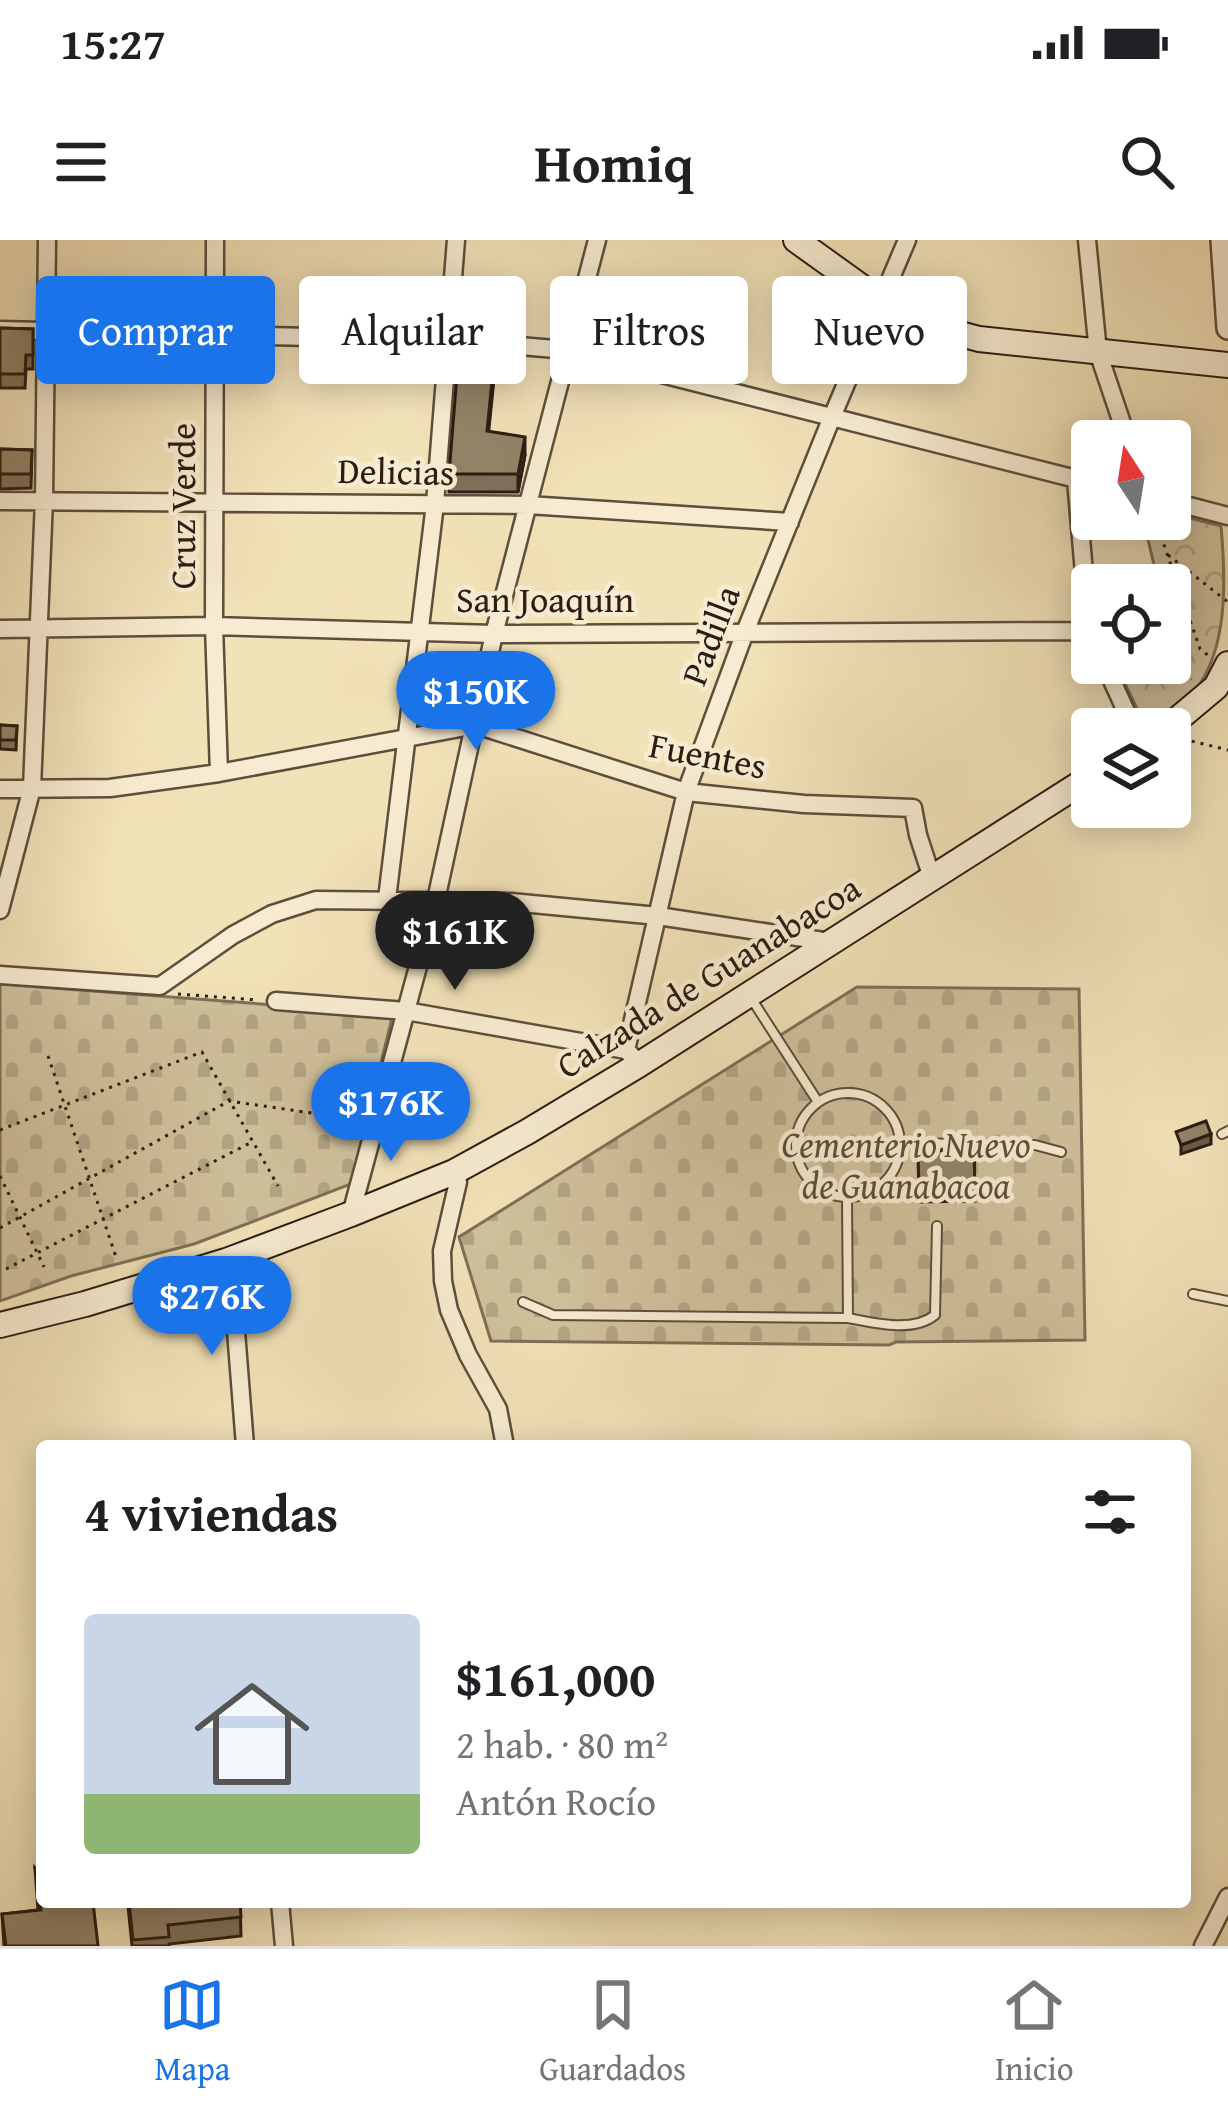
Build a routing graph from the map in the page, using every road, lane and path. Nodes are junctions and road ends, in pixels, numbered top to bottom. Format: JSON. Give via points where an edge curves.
{"nodes":[{"id":1,"x":47,"y":240,"type":"edge"},
{"id":2,"x":215,"y":240,"type":"edge"},
{"id":3,"x":456,"y":240,"type":"edge"},
{"id":4,"x":597,"y":240,"type":"edge"},
{"id":5,"x":796,"y":240,"type":"edge"},
{"id":6,"x":907,"y":240,"type":"edge"},
{"id":7,"x":1087,"y":240,"type":"edge"},
{"id":8,"x":1222,"y":240,"type":"edge"},
{"id":9,"x":46,"y":276,"type":"edge"},
{"id":10,"x":215,"y":276,"type":"edge"},
{"id":11,"x":453,"y":276,"type":"edge"},
{"id":12,"x":587,"y":276,"type":"edge"},
{"id":13,"x":846,"y":276,"type":"edge"},
{"id":14,"x":892,"y":276,"type":"edge"},
{"id":15,"x":1228,"y":328,"type":"edge"},
{"id":16,"x":0,"y":331,"type":"edge"},
{"id":17,"x":36,"y":332,"type":"edge"},
{"id":18,"x":967,"y":336,"type":"edge"},
{"id":19,"x":1098,"y":352,"type":"junction"},
{"id":20,"x":1228,"y":365,"type":"edge"},
{"id":21,"x":45,"y":384,"type":"edge"},
{"id":22,"x":216,"y":384,"type":"edge"},
{"id":23,"x":445,"y":384,"type":"edge"},
{"id":24,"x":558,"y":384,"type":"edge"},
{"id":25,"x":701,"y":384,"type":"edge"},
{"id":26,"x":846,"y":384,"type":"edge"},
{"id":27,"x":832,"y":417,"type":"junction"},
{"id":28,"x":1121,"y":420,"type":"edge"},
{"id":29,"x":1071,"y":478,"type":"edge"},
{"id":30,"x":44,"y":500,"type":"junction"},
{"id":31,"x":0,"y":501,"type":"edge"},
{"id":32,"x":215,"y":501,"type":"junction"},
{"id":33,"x":435,"y":504,"type":"junction"},
{"id":34,"x":528,"y":505,"type":"junction"},
{"id":35,"x":1191,"y":506,"type":"edge"},
{"id":36,"x":1228,"y":516,"type":"edge"},
{"id":37,"x":790,"y":522,"type":"junction"},
{"id":38,"x":1162,"y":540,"type":"edge"},
{"id":39,"x":1167,"y":554,"type":"junction"},
{"id":40,"x":1228,"y":602,"type":"edge"},
{"id":41,"x":214,"y":626,"type":"junction"},
{"id":42,"x":0,"y":629,"type":"edge"},
{"id":43,"x":40,"y":629,"type":"junction"},
{"id":44,"x":418,"y":630,"type":"junction"},
{"id":45,"x":745,"y":632,"type":"junction"},
{"id":46,"x":494,"y":634,"type":"junction"},
{"id":47,"x":1071,"y":634,"type":"edge"},
{"id":48,"x":1191,"y":669,"type":"edge"},
{"id":49,"x":1221,"y":673,"type":"edge"},
{"id":50,"x":1190,"y":708,"type":"edge"},
{"id":51,"x":476,"y":725,"type":"junction"},
{"id":52,"x":406,"y":736,"type":"junction"},
{"id":53,"x":1191,"y":740,"type":"edge"},
{"id":54,"x":1228,"y":750,"type":"edge"},
{"id":55,"x":219,"y":772,"type":"junction"},
{"id":56,"x":32,"y":788,"type":"junction"},
{"id":57,"x":0,"y":789,"type":"edge"},
{"id":58,"x":1071,"y":789,"type":"edge"},
{"id":59,"x":686,"y":792,"type":"junction"},
{"id":60,"x":932,"y":878,"type":"junction"},
{"id":61,"x":387,"y":899,"type":"junction"},
{"id":62,"x":436,"y":900,"type":"junction"},
{"id":63,"x":0,"y":910,"type":"edge"},
{"id":64,"x":658,"y":916,"type":"junction"},
{"id":65,"x":830,"y":942,"type":"junction"},
{"id":66,"x":0,"y":975,"type":"edge"},
{"id":67,"x":160,"y":986,"type":"junction"},
{"id":68,"x":749,"y":995,"type":"junction"},
{"id":69,"x":277,"y":1001,"type":"joint"},
{"id":70,"x":406,"y":1011,"type":"junction"},
{"id":71,"x":48,"y":1056,"type":"dead end"},
{"id":72,"x":633,"y":1057,"type":"junction"},
{"id":73,"x":229,"y":1101,"type":"junction"},
{"id":74,"x":818,"y":1102,"type":"junction"},
{"id":75,"x":64,"y":1105,"type":"junction"},
{"id":76,"x":363,"y":1121,"type":"dead end"},
{"id":77,"x":0,"y":1130,"type":"edge"},
{"id":78,"x":252,"y":1141,"type":"junction"},
{"id":79,"x":900,"y":1143,"type":"junction"},
{"id":80,"x":1061,"y":1152,"type":"dead end"},
{"id":81,"x":454,"y":1172,"type":"junction"},
{"id":82,"x":0,"y":1176,"type":"edge"},
{"id":83,"x":90,"y":1180,"type":"junction"},
{"id":84,"x":278,"y":1186,"type":"dead end"},
{"id":85,"x":847,"y":1198,"type":"junction"},
{"id":86,"x":352,"y":1214,"type":"junction"},
{"id":87,"x":20,"y":1217,"type":"junction"},
{"id":88,"x":104,"y":1220,"type":"junction"},
{"id":89,"x":937,"y":1226,"type":"dead end"},
{"id":90,"x":0,"y":1228,"type":"edge"},
{"id":91,"x":38,"y":1253,"type":"junction"},
{"id":92,"x":116,"y":1257,"type":"dead end"},
{"id":93,"x":226,"y":1261,"type":"junction"},
{"id":94,"x":44,"y":1267,"type":"dead end"},
{"id":95,"x":6,"y":1269,"type":"dead end"},
{"id":96,"x":1193,"y":1294,"type":"dead end"},
{"id":97,"x":1228,"y":1301,"type":"edge"},
{"id":98,"x":523,"y":1302,"type":"dead end"},
{"id":99,"x":848,"y":1318,"type":"junction"},
{"id":100,"x":0,"y":1325,"type":"edge"},
{"id":101,"x":245,"y":1440,"type":"edge"},
{"id":102,"x":504,"y":1440,"type":"edge"},
{"id":103,"x":1228,"y":1897,"type":"edge"},
{"id":104,"x":281,"y":1908,"type":"edge"},
{"id":105,"x":284,"y":1946,"type":"edge"},
{"id":106,"x":1203,"y":1946,"type":"edge"}],
"edges":[{"from":1,"to":9,"type":"street"},
{"from":2,"to":10,"type":"street","name":"Cruz Verde"},
{"from":3,"to":11,"type":"street"},
{"from":4,"to":12,"type":"street"},
{"from":5,"to":13,"type":"main road"},
{"from":6,"to":14,"type":"street","name":"Padilla"},
{"from":7,"to":19,"type":"street"},
{"from":8,"to":15,"type":"street"},
{"from":16,"to":17,"type":"street"},
{"from":18,"to":19,"type":"main road"},
{"from":19,"to":20,"type":"main road"},
{"from":19,"to":28,"type":"street"},
{"from":21,"to":30,"type":"street"},
{"from":22,"to":32,"type":"street","name":"Cruz Verde"},
{"from":23,"to":33,"type":"street"},
{"from":24,"to":34,"type":"street"},
{"from":25,"to":27,"type":"street"},
{"from":26,"to":27,"type":"street","name":"Padilla"},
{"from":27,"to":29,"type":"street"},
{"from":27,"to":37,"type":"street","name":"Padilla"},
{"from":30,"to":31,"type":"street","name":"Delicias"},
{"from":30,"to":32,"type":"street","name":"Delicias"},
{"from":30,"to":43,"type":"street"},
{"from":32,"to":33,"type":"street","name":"Delicias"},
{"from":32,"to":41,"type":"street","name":"Cruz Verde"},
{"from":33,"to":34,"type":"street","name":"Delicias"},
{"from":33,"to":44,"type":"street"},
{"from":34,"to":37,"type":"street","name":"Delicias"},
{"from":34,"to":46,"type":"street"},
{"from":35,"to":36,"type":"street"},
{"from":37,"to":45,"type":"street","name":"Padilla"},
{"from":38,"to":39,"type":"path"},
{"from":39,"to":40,"type":"path"},
{"from":39,"to":49,"type":"path","via":[[1200,649]]},
{"from":41,"to":43,"type":"street","name":"San Joaquín"},
{"from":41,"to":44,"type":"street","name":"San Joaquín"},
{"from":41,"to":55,"type":"street","name":"Cruz Verde"},
{"from":42,"to":43,"type":"street","name":"San Joaquín"},
{"from":43,"to":56,"type":"street"},
{"from":44,"to":46,"type":"street","name":"San Joaquín"},
{"from":44,"to":52,"type":"street"},
{"from":45,"to":46,"type":"street","name":"San Joaquín"},
{"from":45,"to":47,"type":"street","name":"San Joaquín"},
{"from":45,"to":59,"type":"street","name":"Padilla"},
{"from":46,"to":51,"type":"street"},
{"from":48,"to":49,"type":"path"},
{"from":49,"to":50,"type":"main road"},
{"from":51,"to":52,"type":"street","name":"Fuentes"},
{"from":51,"to":59,"type":"street","name":"Fuentes"},
{"from":51,"to":62,"type":"street"},
{"from":52,"to":55,"type":"street","name":"Fuentes"},
{"from":52,"to":61,"type":"street"},
{"from":53,"to":54,"type":"path"},
{"from":55,"to":56,"type":"street","name":"Fuentes","via":[[110,788]]},
{"from":56,"to":57,"type":"street","name":"Fuentes"},
{"from":56,"to":63,"type":"street"},
{"from":58,"to":60,"type":"main road","name":"Calzada de Guanabacoa"},
{"from":59,"to":60,"type":"street","name":"Fuentes","via":[[913,808]]},
{"from":59,"to":64,"type":"street","name":"Padilla"},
{"from":60,"to":65,"type":"main road","name":"Calzada de Guanabacoa"},
{"from":61,"to":62,"type":"street"},
{"from":61,"to":67,"type":"street","via":[[316,900],[272,914]]},
{"from":62,"to":64,"type":"street"},
{"from":62,"to":70,"type":"street"},
{"from":64,"to":65,"type":"street"},
{"from":64,"to":72,"type":"street","name":"Padilla"},
{"from":65,"to":68,"type":"main road","name":"Calzada de Guanabacoa"},
{"from":66,"to":67,"type":"street"},
{"from":67,"to":69,"type":"path"},
{"from":68,"to":72,"type":"main road","name":"Calzada de Guanabacoa"},
{"from":68,"to":74,"type":"lane"},
{"from":69,"to":70,"type":"street"},
{"from":70,"to":72,"type":"street"},
{"from":70,"to":86,"type":"street"},
{"from":71,"to":75,"type":"path"},
{"from":72,"to":81,"type":"main road","name":"Calzada de Guanabacoa"},
{"from":73,"to":75,"type":"path","via":[[202,1052]]},
{"from":73,"to":76,"type":"path"},
{"from":73,"to":78,"type":"path"},
{"from":73,"to":83,"type":"path"},
{"from":74,"to":79,"type":"lane","via":[[844,1094],[871,1099],[892,1117]]},
{"from":74,"to":85,"type":"lane","via":[[797,1132],[797,1160],[820,1190]]},
{"from":75,"to":77,"type":"path"},
{"from":75,"to":83,"type":"path"},
{"from":78,"to":84,"type":"path"},
{"from":78,"to":88,"type":"path"},
{"from":79,"to":80,"type":"lane"},
{"from":79,"to":85,"type":"lane","via":[[888,1178]]},
{"from":81,"to":86,"type":"main road","name":"Calzada de Guanabacoa"},
{"from":81,"to":102,"type":"street","via":[[443,1281]]},
{"from":82,"to":87,"type":"path"},
{"from":83,"to":87,"type":"path"},
{"from":83,"to":88,"type":"path"},
{"from":85,"to":99,"type":"lane"},
{"from":86,"to":93,"type":"main road","name":"Calzada de Guanabacoa"},
{"from":87,"to":90,"type":"path"},
{"from":87,"to":91,"type":"path"},
{"from":88,"to":91,"type":"path"},
{"from":88,"to":92,"type":"path"},
{"from":89,"to":99,"type":"lane","via":[[935,1315],[925,1323]]},
{"from":91,"to":94,"type":"path"},
{"from":91,"to":95,"type":"path"},
{"from":93,"to":100,"type":"main road","name":"Calzada de Guanabacoa"},
{"from":93,"to":101,"type":"street"},
{"from":96,"to":97,"type":"lane"},
{"from":98,"to":99,"type":"lane","via":[[553,1315]]},
{"from":103,"to":106,"type":"street"},
{"from":104,"to":105,"type":"street"}]}
